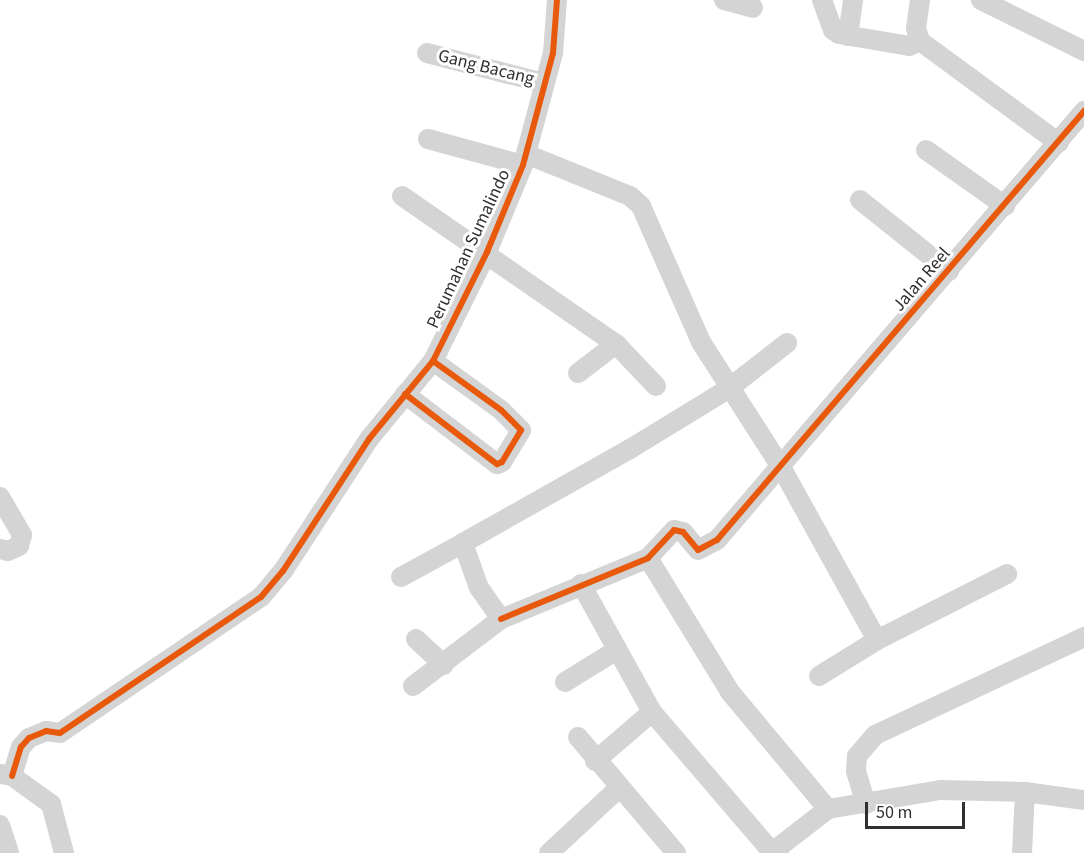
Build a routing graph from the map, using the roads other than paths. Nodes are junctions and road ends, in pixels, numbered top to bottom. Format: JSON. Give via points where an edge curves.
{"nodes":[{"id":1,"x":558,"y":0,"type":"edge"},
{"id":2,"x":724,"y":0,"type":"edge"},
{"id":3,"x":822,"y":0,"type":"edge"},
{"id":4,"x":853,"y":0,"type":"edge"},
{"id":5,"x":921,"y":0,"type":"edge"},
{"id":6,"x":981,"y":0,"type":"edge"},
{"id":7,"x":753,"y":8,"type":"dead end"},
{"id":8,"x":848,"y":36,"type":"junction"},
{"id":9,"x":920,"y":41,"type":"junction"},
{"id":10,"x":1084,"y":51,"type":"edge"},
{"id":11,"x":427,"y":53,"type":"dead end"},
{"id":12,"x":544,"y":83,"type":"junction"},
{"id":13,"x":1084,"y":111,"type":"edge"},
{"id":14,"x":428,"y":139,"type":"dead end"},
{"id":15,"x":1059,"y":143,"type":"junction"},
{"id":16,"x":926,"y":150,"type":"dead end"},
{"id":17,"x":524,"y":159,"type":"junction"},
{"id":18,"x":402,"y":196,"type":"dead end"},
{"id":19,"x":860,"y":200,"type":"dead end"},
{"id":20,"x":1005,"y":206,"type":"junction"},
{"id":21,"x":487,"y":252,"type":"junction"},
{"id":22,"x":949,"y":271,"type":"junction"},
{"id":23,"x":787,"y":344,"type":"dead end"},
{"id":24,"x":616,"y":345,"type":"junction"},
{"id":25,"x":433,"y":361,"type":"junction"},
{"id":26,"x":578,"y":373,"type":"dead end"},
{"id":27,"x":656,"y":386,"type":"dead end"},
{"id":28,"x":728,"y":389,"type":"junction"},
{"id":29,"x":405,"y":394,"type":"junction"},
{"id":30,"x":781,"y":467,"type":"junction"},
{"id":31,"x":0,"y":497,"type":"edge"},
{"id":32,"x":463,"y":543,"type":"junction"},
{"id":33,"x":0,"y":549,"type":"edge"},
{"id":34,"x":648,"y":558,"type":"junction"},
{"id":35,"x":1007,"y":573,"type":"dead end"},
{"id":36,"x":401,"y":577,"type":"dead end"},
{"id":37,"x":581,"y":584,"type":"junction"},
{"id":38,"x":501,"y":619,"type":"junction"},
{"id":39,"x":1084,"y":637,"type":"edge"},
{"id":40,"x":416,"y":639,"type":"dead end"},
{"id":41,"x":877,"y":640,"type":"junction"},
{"id":42,"x":615,"y":651,"type":"junction"},
{"id":43,"x":444,"y":665,"type":"junction"},
{"id":44,"x":819,"y":676,"type":"dead end"},
{"id":45,"x":565,"y":682,"type":"dead end"},
{"id":46,"x":413,"y":686,"type":"dead end"},
{"id":47,"x":652,"y":712,"type":"junction"},
{"id":48,"x":578,"y":737,"type":"dead end"},
{"id":49,"x":595,"y":761,"type":"junction"},
{"id":50,"x":6,"y":775,"type":"edge"},
{"id":51,"x":619,"y":788,"type":"junction"},
{"id":52,"x":1025,"y":792,"type":"junction"},
{"id":53,"x":1084,"y":800,"type":"edge"},
{"id":54,"x":866,"y":804,"type":"junction"},
{"id":55,"x":828,"y":809,"type":"junction"},
{"id":56,"x":0,"y":825,"type":"edge"},
{"id":57,"x":665,"y":849,"type":"edge"},
{"id":58,"x":9,"y":853,"type":"edge"},
{"id":59,"x":64,"y":853,"type":"edge"},
{"id":60,"x":549,"y":853,"type":"edge"},
{"id":61,"x":774,"y":853,"type":"edge"},
{"id":62,"x":1022,"y":853,"type":"edge"}],
"edges":[{"from":1,"to":12,"type":"street","name":"Perumahan Sumalindo","via":[[553,54]]},
{"from":2,"to":7,"type":"street"},
{"from":3,"to":8,"type":"street","via":[[833,30]]},
{"from":4,"to":8,"type":"street"},
{"from":5,"to":9,"type":"street","via":[[916,28]]},
{"from":6,"to":10,"type":"street"},
{"from":8,"to":9,"type":"street","via":[[909,46]]},
{"from":9,"to":15,"type":"street"},
{"from":11,"to":12,"type":"street","name":"Gang Bacang"},
{"from":12,"to":17,"type":"street","name":"Perumahan Sumalindo"},
{"from":13,"to":15,"type":"street","name":"Jalan Reel"},
{"from":14,"to":17,"type":"street"},
{"from":15,"to":20,"type":"street","name":"Jalan Reel"},
{"from":16,"to":20,"type":"street"},
{"from":17,"to":21,"type":"street","name":"Perumahan Sumalindo"},
{"from":17,"to":28,"type":"street","via":[[636,200],[657,237],[701,342]]},
{"from":18,"to":21,"type":"street"},
{"from":19,"to":22,"type":"street"},
{"from":20,"to":22,"type":"street","name":"Jalan Reel"},
{"from":21,"to":24,"type":"street","name":"Perumahan Sumalindo"},
{"from":21,"to":25,"type":"street","name":"Perumahan Sumalindo"},
{"from":22,"to":30,"type":"street","name":"Jalan Reel"},
{"from":23,"to":28,"type":"street"},
{"from":24,"to":26,"type":"street"},
{"from":24,"to":27,"type":"street","name":"Perumahan Sumalindo"},
{"from":25,"to":29,"type":"street","name":"Perumahan Sumalindo"},
{"from":25,"to":29,"type":"street","via":[[521,427],[502,462],[493,462]]},
{"from":28,"to":30,"type":"street"},
{"from":28,"to":32,"type":"street","via":[[557,492]]},
{"from":29,"to":50,"type":"street","name":"Perumahan Sumalindo","via":[[369,439],[283,571],[261,597],[60,733],[46,731],[29,738]]},
{"from":30,"to":34,"type":"street","via":[[705,549],[694,548],[683,532],[674,530]]},
{"from":30,"to":41,"type":"street"},
{"from":31,"to":33,"type":"street","via":[[22,535],[19,546],[8,551]]},
{"from":32,"to":36,"type":"street"},
{"from":32,"to":38,"type":"street","via":[[479,588]]},
{"from":34,"to":37,"type":"street"},
{"from":34,"to":55,"type":"street","via":[[730,692]]},
{"from":35,"to":41,"type":"street"},
{"from":37,"to":38,"type":"street"},
{"from":37,"to":42,"type":"street"},
{"from":38,"to":43,"type":"street"},
{"from":39,"to":54,"type":"street","via":[[874,735],[857,756],[856,771]]},
{"from":40,"to":43,"type":"street"},
{"from":41,"to":44,"type":"street"},
{"from":42,"to":45,"type":"street"},
{"from":42,"to":47,"type":"street"},
{"from":43,"to":46,"type":"street"},
{"from":47,"to":49,"type":"street"},
{"from":47,"to":61,"type":"street"},
{"from":48,"to":49,"type":"street"},
{"from":49,"to":51,"type":"street"},
{"from":50,"to":59,"type":"street","via":[[51,804]]},
{"from":51,"to":57,"type":"street"},
{"from":51,"to":60,"type":"street"},
{"from":52,"to":53,"type":"street"},
{"from":52,"to":54,"type":"street","via":[[940,790]]},
{"from":52,"to":62,"type":"street"},
{"from":54,"to":55,"type":"street"},
{"from":55,"to":61,"type":"street"},
{"from":56,"to":58,"type":"street"}]}
